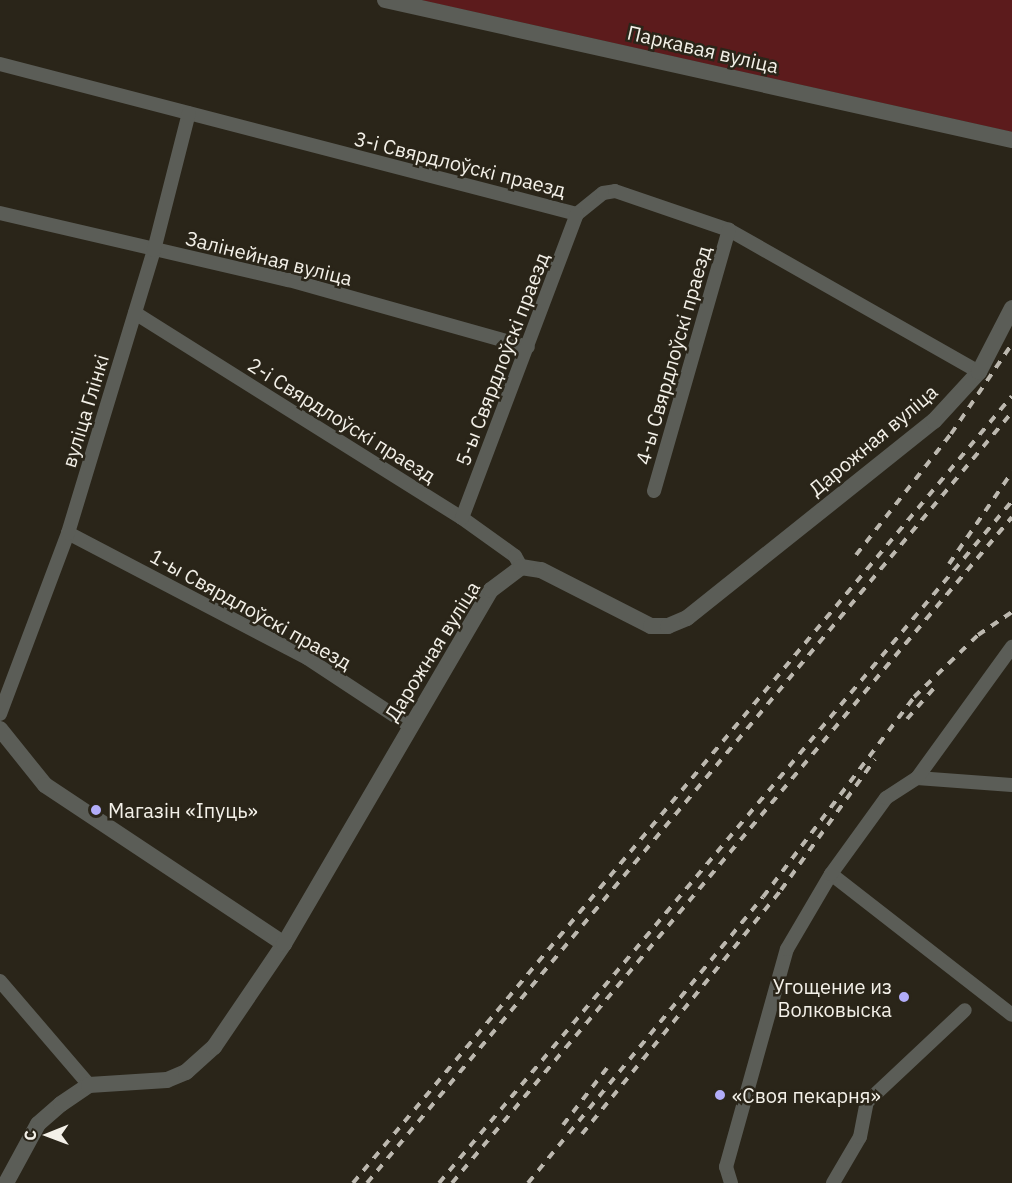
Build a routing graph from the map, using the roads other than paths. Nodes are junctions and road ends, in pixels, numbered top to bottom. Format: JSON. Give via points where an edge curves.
{"nodes":[{"id":1,"x":385,"y":0,"type":"edge"},
{"id":2,"x":0,"y":64,"type":"edge"},
{"id":3,"x":189,"y":113,"type":"junction"},
{"id":4,"x":1012,"y":140,"type":"edge"},
{"id":5,"x":0,"y":213,"type":"edge"},
{"id":6,"x":578,"y":214,"type":"junction"},
{"id":7,"x":729,"y":230,"type":"junction"},
{"id":8,"x":154,"y":250,"type":"junction"},
{"id":9,"x":1012,"y":308,"type":"edge"},
{"id":10,"x":135,"y":313,"type":"junction"},
{"id":11,"x":528,"y":347,"type":"junction"},
{"id":12,"x":979,"y":372,"type":"junction"},
{"id":13,"x":654,"y":491,"type":"dead end"},
{"id":14,"x":462,"y":518,"type":"junction"},
{"id":15,"x":68,"y":533,"type":"junction"},
{"id":16,"x":521,"y":567,"type":"junction"},
{"id":17,"x":1012,"y":647,"type":"edge"},
{"id":18,"x":0,"y":714,"type":"edge"},
{"id":19,"x":410,"y":726,"type":"junction"},
{"id":20,"x":0,"y":729,"type":"edge"},
{"id":21,"x":917,"y":778,"type":"junction"},
{"id":22,"x":1012,"y":785,"type":"edge"},
{"id":23,"x":831,"y":874,"type":"junction"},
{"id":24,"x":284,"y":944,"type":"junction"},
{"id":25,"x":0,"y":981,"type":"edge"},
{"id":26,"x":965,"y":1010,"type":"dead end"},
{"id":27,"x":1012,"y":1015,"type":"edge"},
{"id":28,"x":89,"y":1085,"type":"junction"},
{"id":29,"x":6,"y":1183,"type":"edge"},
{"id":30,"x":731,"y":1183,"type":"edge"},
{"id":31,"x":833,"y":1183,"type":"edge"}],
"edges":[{"from":1,"to":4,"type":"street","name":"Паркавая вуліца"},
{"from":2,"to":3,"type":"street","name":"3-і Свярдлоўскі праезд"},
{"from":3,"to":6,"type":"street","name":"3-і Свярдлоўскі праезд"},
{"from":3,"to":8,"type":"street","name":"вуліца Глінкі"},
{"from":5,"to":8,"type":"street","name":"Залінейная вуліца"},
{"from":6,"to":7,"type":"street","name":"3-і Свярдлоўскі праезд","via":[[603,193],[615,191]]},
{"from":6,"to":11,"type":"street","name":"5-ы Свярдлоўскі праезд"},
{"from":7,"to":12,"type":"street","name":"3-і Свярдлоўскі праезд"},
{"from":7,"to":13,"type":"street","name":"4-ы Свярдлоўскі праезд"},
{"from":8,"to":10,"type":"street","name":"вуліца Глінкі"},
{"from":8,"to":11,"type":"street","name":"Залінейная вуліца","via":[[288,280]]},
{"from":9,"to":12,"type":"street","name":"Дарожная вуліца"},
{"from":10,"to":14,"type":"street","name":"2-і Свярдлоўскі праезд"},
{"from":10,"to":15,"type":"street","name":"вуліца Глінкі"},
{"from":11,"to":14,"type":"street","name":"5-ы Свярдлоўскі праезд"},
{"from":12,"to":16,"type":"street","name":"Дарожная вуліца","via":[[934,421],[687,618],[668,626],[651,626],[541,570]]},
{"from":14,"to":16,"type":"street","name":"2-і Свярдлоўскі праезд","via":[[515,556]]},
{"from":15,"to":18,"type":"street","name":"вуліца Глінкі"},
{"from":15,"to":19,"type":"street","name":"1-ы Свярдлоўскі праезд","via":[[308,658]]},
{"from":16,"to":19,"type":"street","name":"Дарожная вуліца","via":[[491,590]]},
{"from":17,"to":21,"type":"street"},
{"from":19,"to":24,"type":"street","name":"Дарожная вуліца"},
{"from":20,"to":24,"type":"street","via":[[45,785]]},
{"from":21,"to":22,"type":"street"},
{"from":21,"to":23,"type":"street","via":[[886,798]]},
{"from":23,"to":27,"type":"street"},
{"from":23,"to":30,"type":"street","via":[[788,949],[726,1167]]},
{"from":24,"to":28,"type":"street","name":"Дарожная вуліца","via":[[214,1047],[186,1072],[167,1080]]},
{"from":25,"to":28,"type":"street"},
{"from":26,"to":31,"type":"street","via":[[867,1102],[860,1137]]},
{"from":28,"to":29,"type":"street","via":[[38,1124]]}]}
